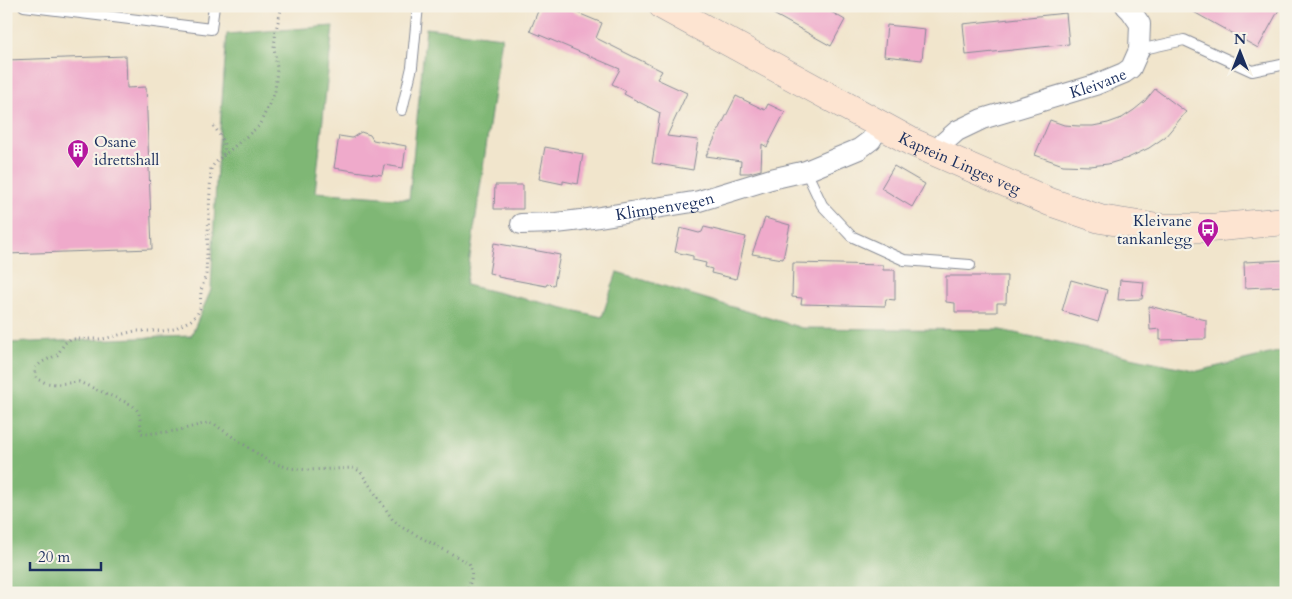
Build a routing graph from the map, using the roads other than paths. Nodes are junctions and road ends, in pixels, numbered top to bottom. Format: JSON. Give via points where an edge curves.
{"nodes":[{"id":1,"x":24,"y":6,"type":"edge"},
{"id":2,"x":214,"y":6,"type":"edge"},
{"id":3,"x":418,"y":6,"type":"edge"},
{"id":4,"x":663,"y":6,"type":"edge"},
{"id":5,"x":1126,"y":6,"type":"edge"},
{"id":6,"x":1139,"y":50,"type":"junction"},
{"id":7,"x":1286,"y":64,"type":"edge"},
{"id":8,"x":402,"y":110,"type":"dead end"},
{"id":9,"x":880,"y":125,"type":"junction"},
{"id":10,"x":933,"y":152,"type":"junction"},
{"id":11,"x":806,"y":171,"type":"junction"},
{"id":12,"x":1286,"y":221,"type":"edge"},
{"id":13,"x":521,"y":224,"type":"dead end"},
{"id":14,"x":970,"y":265,"type":"dead end"}],
"edges":[{"from":1,"to":2,"type":"lane","via":[[211,29]]},
{"from":3,"to":8,"type":"lane","via":[[412,68]]},
{"from":4,"to":9,"type":"main road","name":"Kaptein Linges veg"},
{"from":5,"to":6,"type":"street","via":[[1140,24]]},
{"from":6,"to":7,"type":"lane","name":"Kleivane","via":[[1184,40],[1252,71]]},
{"from":6,"to":10,"type":"street","name":"Kleivane","via":[[1131,68],[1124,74],[982,119],[957,131]]},
{"from":9,"to":10,"type":"main road","name":"Kaptein Linges veg"},
{"from":9,"to":11,"type":"street","name":"Klimpenvegen","via":[[871,140],[859,149]]},
{"from":10,"to":12,"type":"main road","name":"Kaptein Linges veg","via":[[1050,202],[1100,219],[1158,228],[1210,228]]},
{"from":11,"to":13,"type":"street","name":"Klimpenvegen","via":[[673,206],[573,221]]},
{"from":11,"to":14,"type":"lane","via":[[822,205],[851,236],[904,260]]}]}
